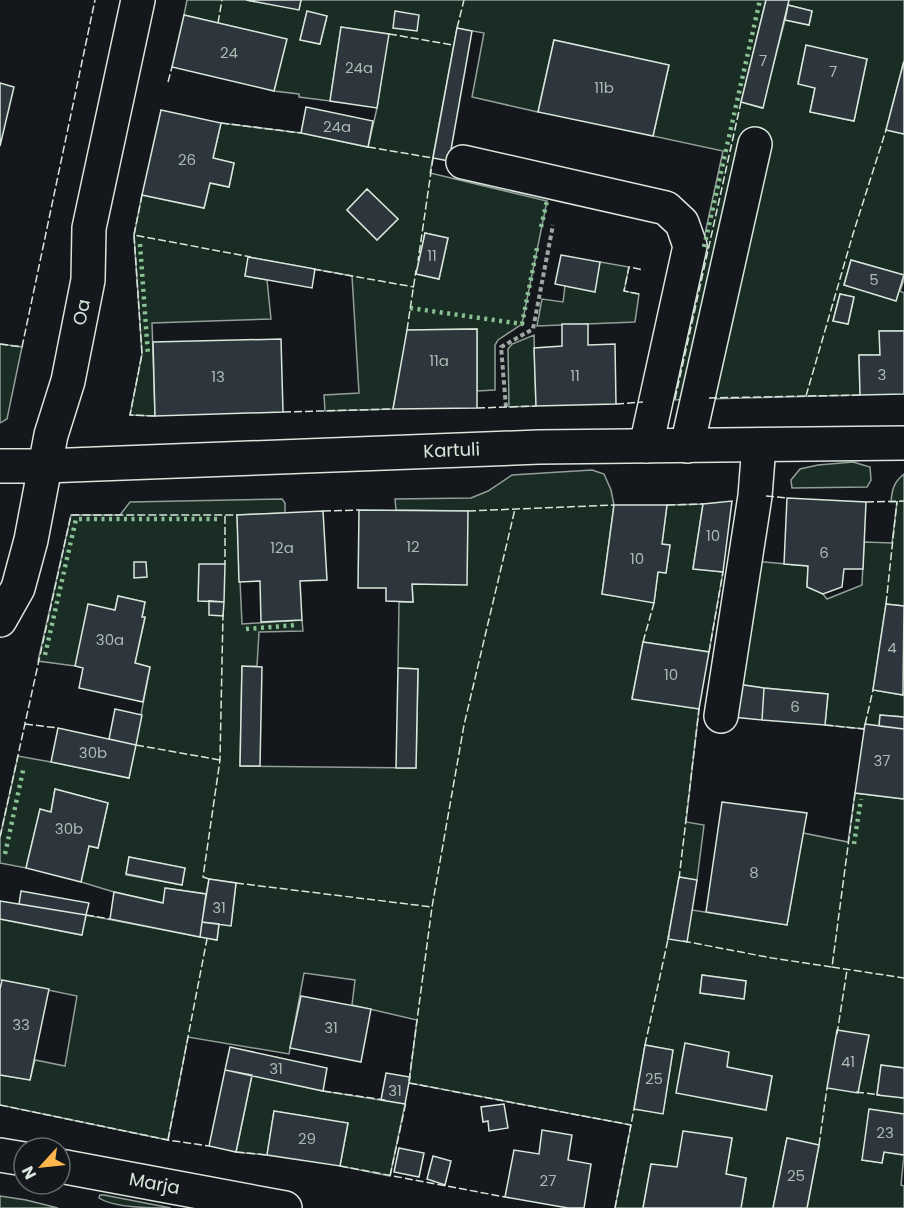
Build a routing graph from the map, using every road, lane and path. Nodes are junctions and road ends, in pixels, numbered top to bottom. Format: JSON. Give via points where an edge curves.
{"nodes":[{"id":1,"x":138,"y":0,"type":"edge"},
{"id":2,"x":755,"y":144,"type":"dead end"},
{"id":3,"x":463,"y":162,"type":"dead end"},
{"id":4,"x":563,"y":185,"type":"junction"},
{"id":5,"x":506,"y":407,"type":"dead end"},
{"id":6,"x":904,"y":443,"type":"edge"},
{"id":7,"x":759,"y":445,"type":"junction"},
{"id":8,"x":646,"y":446,"type":"junction"},
{"id":9,"x":687,"y":446,"type":"junction"},
{"id":10,"x":0,"y":466,"type":"edge"},
{"id":11,"x":45,"y":466,"type":"junction"},
{"id":12,"x":0,"y":620,"type":"edge"},
{"id":13,"x":721,"y":716,"type":"dead end"},
{"id":14,"x":72,"y":1168,"type":"edge"},
{"id":15,"x":285,"y":1208,"type":"edge"}],
"edges":[{"from":1,"to":11,"type":"street","name":"Oa","via":[[89,228],[88,280],[68,381]]},
{"from":2,"to":9,"type":"street"},
{"from":3,"to":4,"type":"street"},
{"from":4,"to":5,"type":"path","via":[[533,328],[501,347]]},
{"from":4,"to":8,"type":"street","via":[[666,208],[682,223],[690,246]]},
{"from":6,"to":7,"type":"street","name":"Kartuli"},
{"from":7,"to":9,"type":"street","name":"Kartuli"},
{"from":7,"to":13,"type":"street"},
{"from":8,"to":9,"type":"street","name":"Kartuli"},
{"from":8,"to":11,"type":"street","name":"Kartuli"},
{"from":10,"to":11,"type":"street","name":"Kartuli"},
{"from":11,"to":12,"type":"street","name":"Oa","via":[[18,588]]},
{"from":14,"to":15,"type":"street","name":"Marja"}]}
